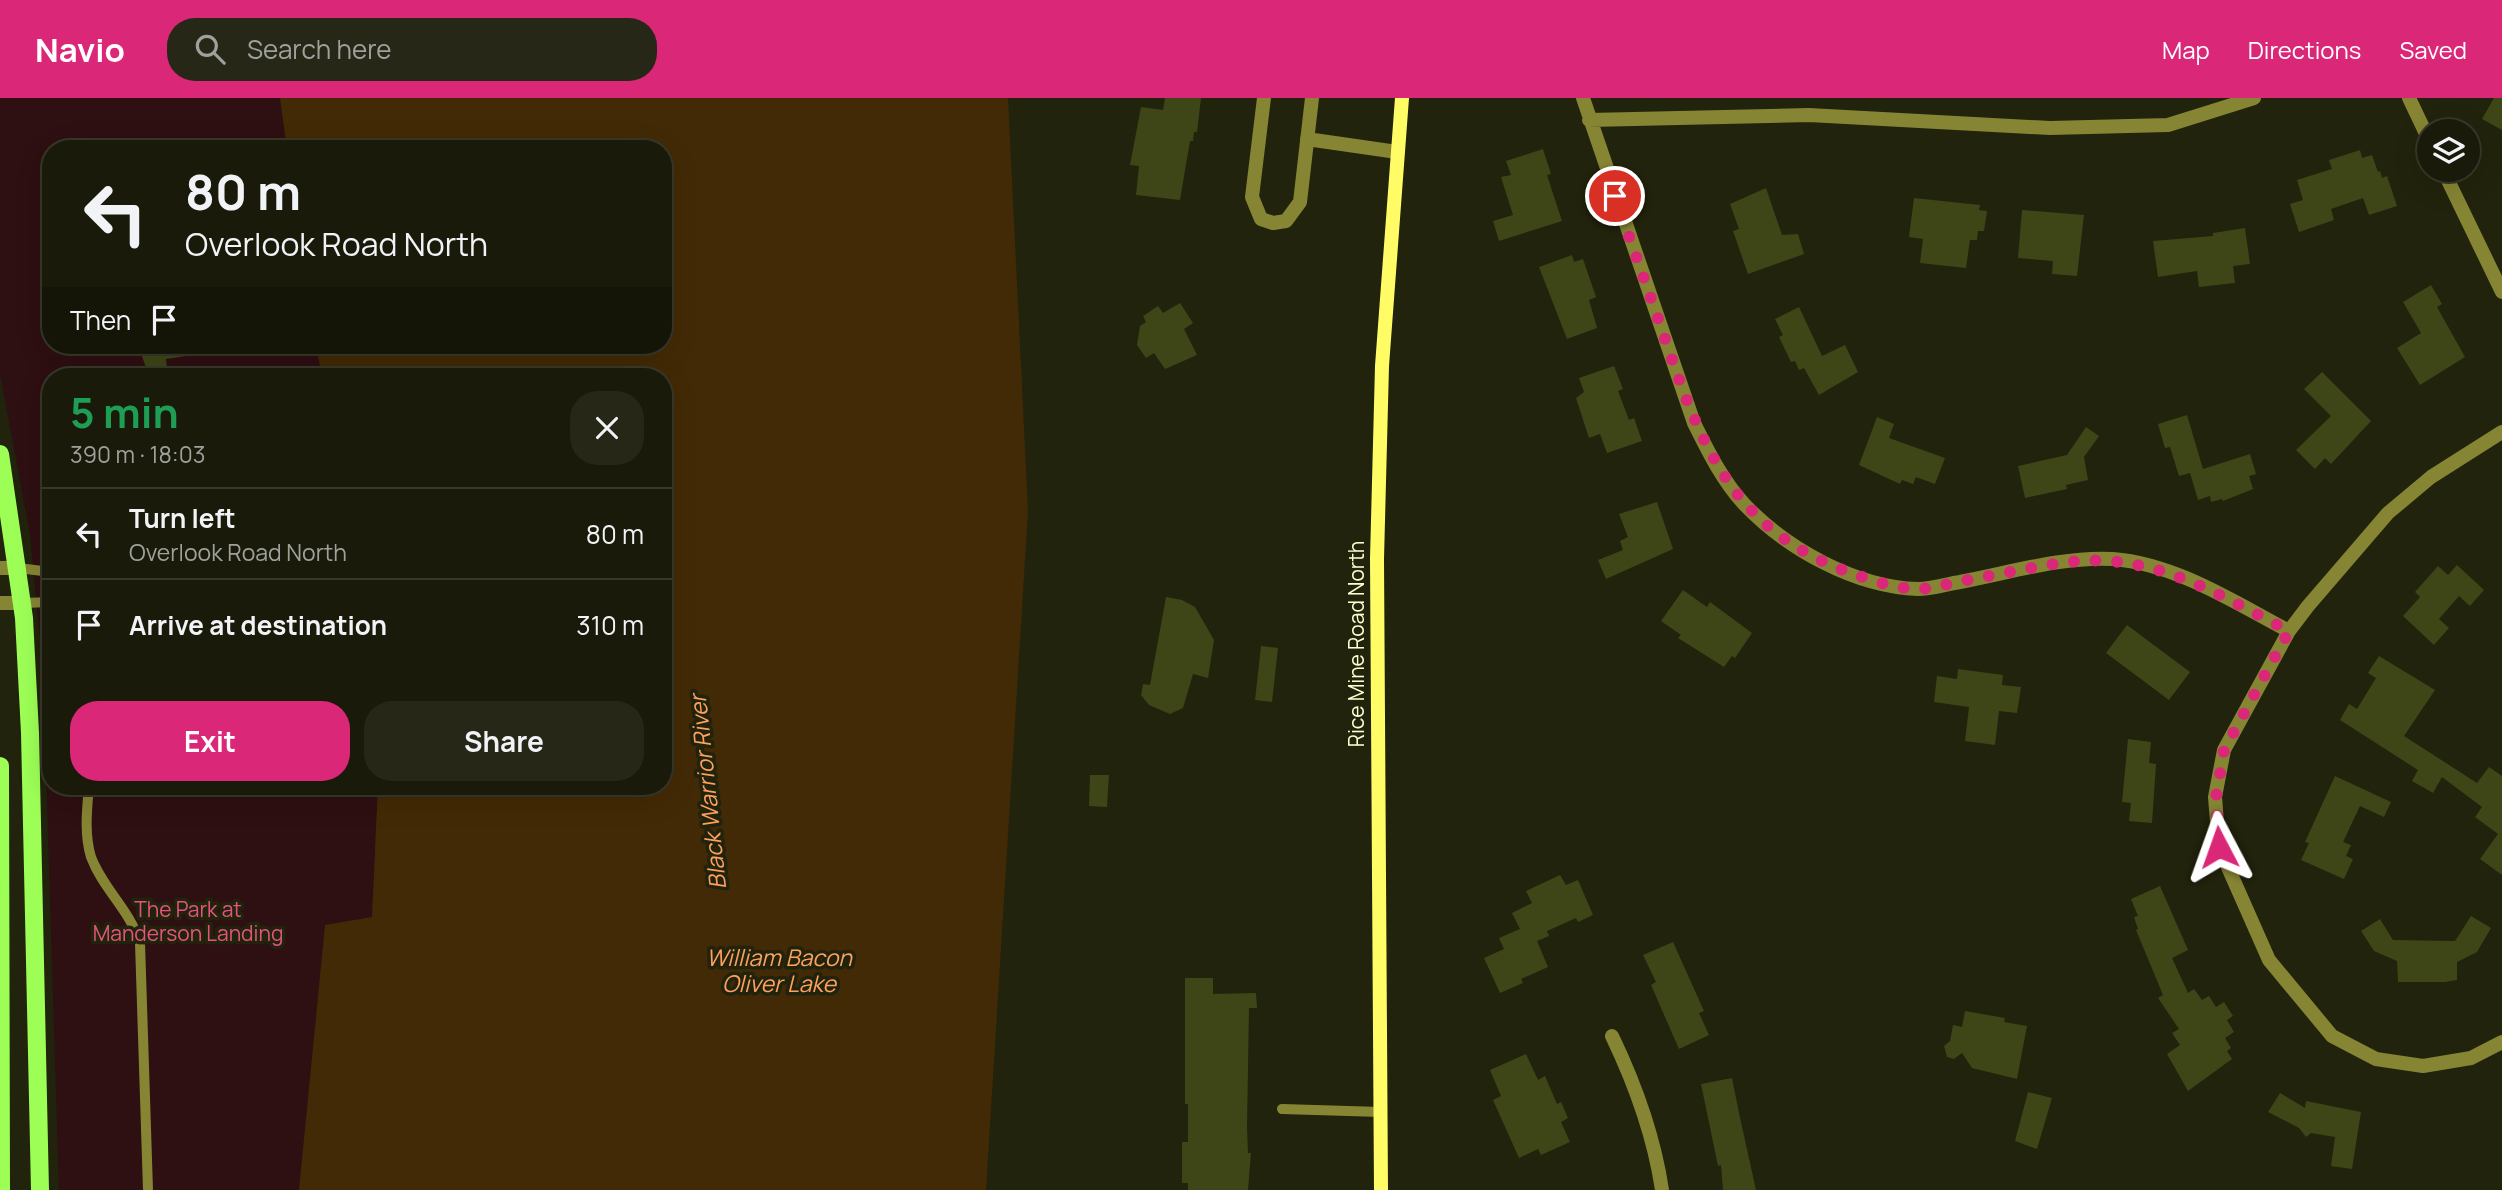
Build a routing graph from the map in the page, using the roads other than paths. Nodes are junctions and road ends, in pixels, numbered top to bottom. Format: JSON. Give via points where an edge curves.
{"nodes":[{"id":1,"x":1264,"y":98,"type":"edge"},
{"id":2,"x":1312,"y":98,"type":"edge"},
{"id":3,"x":1402,"y":98,"type":"edge"},
{"id":4,"x":1583,"y":98,"type":"edge"},
{"id":5,"x":2255,"y":98,"type":"edge"},
{"id":6,"x":2409,"y":98,"type":"edge"},
{"id":7,"x":2419,"y":119,"type":"edge"},
{"id":8,"x":1589,"y":120,"type":"junction"},
{"id":9,"x":1307,"y":139,"type":"junction"},
{"id":10,"x":1397,"y":152,"type":"junction"},
{"id":11,"x":2449,"y":182,"type":"edge"},
{"id":12,"x":2502,"y":292,"type":"edge"},
{"id":13,"x":2502,"y":432,"type":"edge"},
{"id":14,"x":0,"y":454,"type":"edge"},
{"id":15,"x":9,"y":568,"type":"edge"},
{"id":16,"x":42,"y":571,"type":"edge"},
{"id":17,"x":42,"y":602,"type":"edge"},
{"id":18,"x":0,"y":603,"type":"edge"},
{"id":19,"x":23,"y":603,"type":"junction"},
{"id":20,"x":2289,"y":631,"type":"junction"},
{"id":21,"x":0,"y":766,"type":"edge"},
{"id":22,"x":89,"y":795,"type":"edge"},
{"id":23,"x":1612,"y":1036,"type":"dead end"},
{"id":24,"x":2502,"y":1042,"type":"edge"},
{"id":25,"x":1282,"y":1109,"type":"dead end"},
{"id":26,"x":1381,"y":1112,"type":"junction"},
{"id":27,"x":1,"y":1190,"type":"edge"},
{"id":28,"x":40,"y":1190,"type":"edge"},
{"id":29,"x":149,"y":1190,"type":"edge"},
{"id":30,"x":1381,"y":1190,"type":"edge"},
{"id":31,"x":1662,"y":1190,"type":"edge"}],
"edges":[{"from":1,"to":9,"type":"street","via":[[1252,197],[1261,219],[1273,223],[1294,213],[1300,202]]},
{"from":2,"to":9,"type":"street"},
{"from":3,"to":10,"type":"main road","name":"Rice Mine Road North"},
{"from":4,"to":8,"type":"street"},
{"from":5,"to":8,"type":"street","via":[[2168,125],[2050,128],[1809,115]]},
{"from":6,"to":7,"type":"street"},
{"from":8,"to":20,"type":"street","via":[[1694,423],[1715,465],[1737,494],[1780,536],[1823,562],[1870,580],[1919,589],[2063,563],[2112,559],[2173,573]]},
{"from":9,"to":10,"type":"street"},
{"from":10,"to":26,"type":"main road","name":"Rice Mine Road North","via":[[1382,366],[1377,559]]},
{"from":11,"to":12,"type":"street"},
{"from":13,"to":20,"type":"street","via":[[2431,477],[2388,513]]},
{"from":14,"to":15,"type":"main road"},
{"from":15,"to":16,"type":"lane"},
{"from":15,"to":19,"type":"main road"},
{"from":17,"to":19,"type":"lane"},
{"from":18,"to":19,"type":"street"},
{"from":19,"to":28,"type":"main road"},
{"from":20,"to":24,"type":"street","via":[[2224,750],[2216,797],[2219,847],[2269,960],[2332,1036],[2376,1059],[2423,1066],[2471,1058]]},
{"from":21,"to":27,"type":"main road"},
{"from":22,"to":29,"type":"lane","via":[[87,835],[92,857],[134,924],[139,943]]},
{"from":23,"to":31,"type":"street","via":[[1651,1136]]},
{"from":25,"to":26,"type":"lane"},
{"from":26,"to":30,"type":"main road","name":"Rice Mine Road North"}]}
